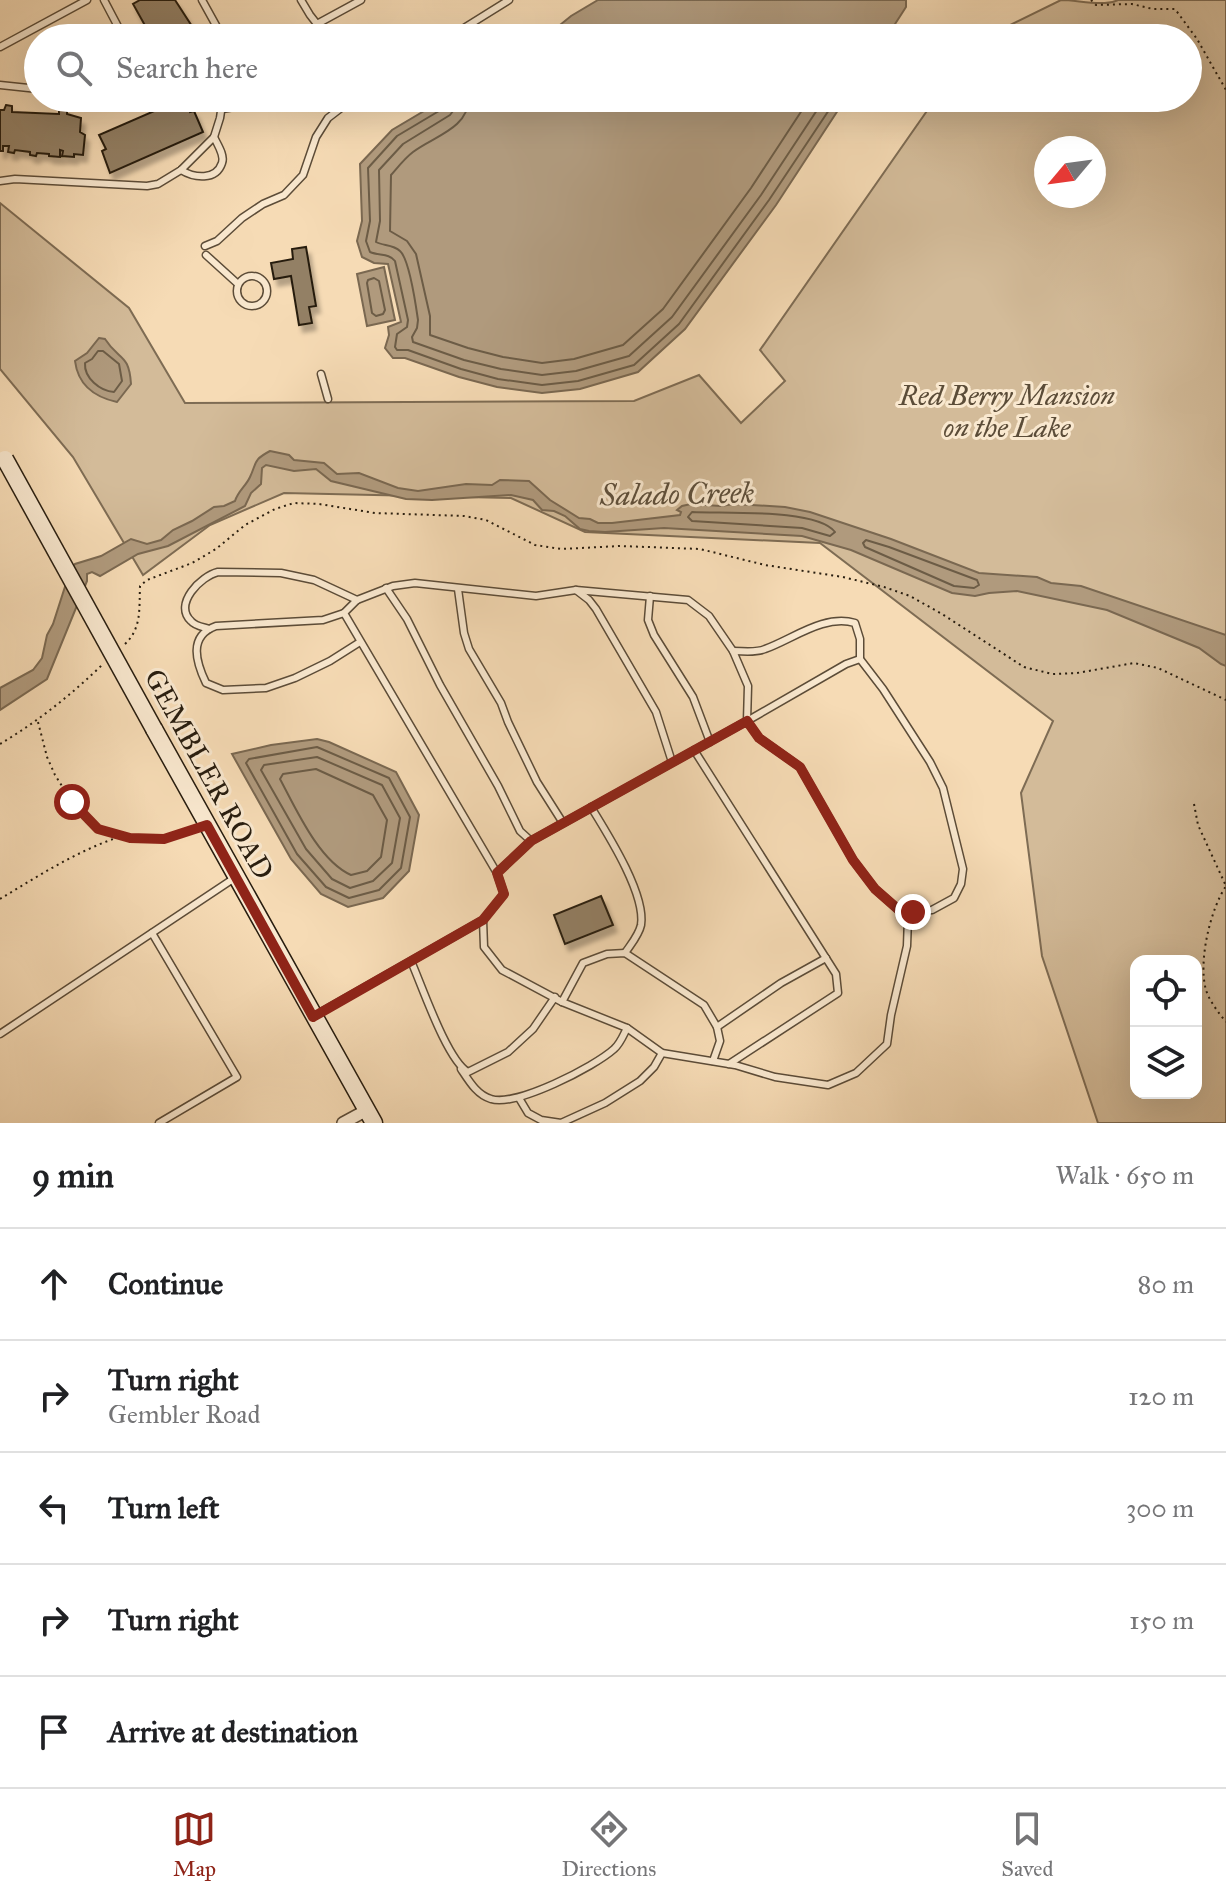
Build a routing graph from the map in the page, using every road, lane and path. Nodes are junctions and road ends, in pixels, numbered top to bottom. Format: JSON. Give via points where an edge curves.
{"nodes":[{"id":1,"x":87,"y":0,"type":"edge"},
{"id":2,"x":104,"y":0,"type":"edge"},
{"id":3,"x":202,"y":0,"type":"edge"},
{"id":4,"x":301,"y":0,"type":"edge"},
{"id":5,"x":509,"y":0,"type":"edge"},
{"id":6,"x":1091,"y":0,"type":"edge"},
{"id":7,"x":356,"y":1,"type":"edge"},
{"id":8,"x":43,"y":24,"type":"edge"},
{"id":9,"x":117,"y":24,"type":"edge"},
{"id":10,"x":215,"y":24,"type":"edge"},
{"id":11,"x":470,"y":24,"type":"edge"},
{"id":12,"x":1186,"y":24,"type":"edge"},
{"id":13,"x":24,"y":34,"type":"edge"},
{"id":14,"x":0,"y":47,"type":"edge"},
{"id":15,"x":1202,"y":48,"type":"edge"},
{"id":16,"x":0,"y":85,"type":"edge"},
{"id":17,"x":24,"y":88,"type":"edge"},
{"id":18,"x":1226,"y":90,"type":"edge"},
{"id":19,"x":221,"y":112,"type":"edge"},
{"id":20,"x":336,"y":112,"type":"edge"},
{"id":21,"x":214,"y":137,"type":"junction"},
{"id":22,"x":181,"y":170,"type":"junction"},
{"id":23,"x":0,"y":181,"type":"edge"},
{"id":24,"x":205,"y":246,"type":"dead end"},
{"id":25,"x":206,"y":255,"type":"dead end"},
{"id":26,"x":238,"y":284,"type":"junction"},
{"id":27,"x":321,"y":374,"type":"dead end"},
{"id":28,"x":328,"y":399,"type":"dead end"},
{"id":29,"x":2,"y":454,"type":"edge"},
{"id":30,"x":386,"y":588,"type":"junction"},
{"id":31,"x":458,"y":589,"type":"junction"},
{"id":32,"x":576,"y":590,"type":"junction"},
{"id":33,"x":650,"y":596,"type":"junction"},
{"id":34,"x":357,"y":600,"type":"junction"},
{"id":35,"x":344,"y":613,"type":"junction"},
{"id":36,"x":140,"y":617,"type":"dead end"},
{"id":37,"x":209,"y":629,"type":"junction"},
{"id":38,"x":360,"y":642,"type":"junction"},
{"id":39,"x":733,"y":651,"type":"junction"},
{"id":40,"x":860,"y":659,"type":"junction"},
{"id":41,"x":71,"y":695,"type":"dead end"},
{"id":42,"x":1226,"y":700,"type":"edge"},
{"id":43,"x":37,"y":719,"type":"junction"},
{"id":44,"x":747,"y":721,"type":"junction"},
{"id":45,"x":710,"y":742,"type":"junction"},
{"id":46,"x":0,"y":744,"type":"edge"},
{"id":47,"x":694,"y":750,"type":"junction"},
{"id":48,"x":672,"y":762,"type":"junction"},
{"id":49,"x":1194,"y":804,"type":"dead end"},
{"id":50,"x":591,"y":807,"type":"junction"},
{"id":51,"x":563,"y":823,"type":"junction"},
{"id":52,"x":207,"y":825,"type":"junction"},
{"id":53,"x":122,"y":836,"type":"junction"},
{"id":54,"x":531,"y":841,"type":"junction"},
{"id":55,"x":497,"y":873,"type":"junction"},
{"id":56,"x":236,"y":877,"type":"junction"},
{"id":57,"x":1226,"y":886,"type":"edge"},
{"id":58,"x":0,"y":899,"type":"edge"},
{"id":59,"x":908,"y":918,"type":"junction"},
{"id":60,"x":483,"y":920,"type":"junction"},
{"id":61,"x":152,"y":933,"type":"junction"},
{"id":62,"x":625,"y":953,"type":"junction"},
{"id":63,"x":826,"y":958,"type":"junction"},
{"id":64,"x":411,"y":961,"type":"junction"},
{"id":65,"x":555,"y":997,"type":"junction"},
{"id":66,"x":562,"y":1002,"type":"junction"},
{"id":67,"x":313,"y":1017,"type":"junction"},
{"id":68,"x":1226,"y":1022,"type":"edge"},
{"id":69,"x":717,"y":1027,"type":"junction"},
{"id":70,"x":627,"y":1028,"type":"junction"},
{"id":71,"x":0,"y":1034,"type":"edge"},
{"id":72,"x":662,"y":1053,"type":"junction"},
{"id":73,"x":713,"y":1061,"type":"junction"},
{"id":74,"x":729,"y":1064,"type":"junction"},
{"id":75,"x":460,"y":1068,"type":"junction"},
{"id":76,"x":519,"y":1098,"type":"junction"},
{"id":77,"x":370,"y":1117,"type":"edge"},
{"id":78,"x":159,"y":1123,"type":"edge"},
{"id":79,"x":343,"y":1123,"type":"edge"}],
"edges":[{"from":1,"to":8,"type":"lane"},
{"from":2,"to":9,"type":"lane"},
{"from":3,"to":10,"type":"lane"},
{"from":4,"to":7,"type":"lane","via":[[317,24]]},
{"from":5,"to":11,"type":"lane"},
{"from":6,"to":12,"type":"path","via":[[1096,5],[1175,9]]},
{"from":13,"to":14,"type":"lane"},
{"from":15,"to":18,"type":"path"},
{"from":16,"to":17,"type":"lane"},
{"from":19,"to":21,"type":"lane"},
{"from":20,"to":24,"type":"lane","via":[[316,137],[303,175],[284,195]]},
{"from":21,"to":22,"type":"lane"},
{"from":21,"to":22,"type":"lane","via":[[222,154],[216,170],[206,177]]},
{"from":22,"to":23,"type":"lane","via":[[147,186]]},
{"from":25,"to":26,"type":"lane"},
{"from":26,"to":26,"type":"lane","via":[[239,299],[247,306],[265,300],[268,290],[260,278],[245,277]]},
{"from":27,"to":28,"type":"lane"},
{"from":29,"to":52,"type":"main road","name":"GEMBLER ROAD","bridge":true},
{"from":30,"to":31,"type":"lane","via":[[415,583]]},
{"from":30,"to":34,"type":"lane"},
{"from":30,"to":54,"type":"lane","via":[[520,831]]},
{"from":31,"to":32,"type":"lane","via":[[536,596]]},
{"from":31,"to":51,"type":"lane","via":[[469,649]]},
{"from":32,"to":33,"type":"lane"},
{"from":32,"to":48,"type":"lane","via":[[596,609],[656,712]]},
{"from":33,"to":39,"type":"lane","via":[[688,600],[709,616]]},
{"from":33,"to":45,"type":"lane","via":[[648,620],[654,635],[693,697]]},
{"from":34,"to":35,"type":"lane"},
{"from":34,"to":37,"type":"lane","via":[[314,580],[281,573],[218,572],[197,584],[186,606],[193,624]]},
{"from":35,"to":37,"type":"lane","via":[[323,620]]},
{"from":35,"to":38,"type":"lane"},
{"from":36,"to":42,"type":"path","via":[[140,586],[147,580],[192,563],[275,509],[319,504],[486,520],[535,545],[561,549],[700,549],[843,577],[910,596],[1024,667],[1052,674],[1134,663],[1158,668]]},
{"from":37,"to":38,"type":"lane","via":[[195,655],[206,683],[223,690],[266,688],[295,678]]},
{"from":38,"to":55,"type":"lane"},
{"from":39,"to":40,"type":"lane","via":[[761,651],[828,622],[848,621],[855,623]]},
{"from":39,"to":44,"type":"lane","via":[[748,686]]},
{"from":40,"to":44,"type":"lane"},
{"from":40,"to":59,"type":"lane","via":[[943,788],[963,869],[954,898]]},
{"from":41,"to":43,"type":"path"},
{"from":43,"to":46,"type":"path"},
{"from":43,"to":53,"type":"path","via":[[47,757],[72,802],[98,829]]},
{"from":44,"to":45,"type":"lane"},
{"from":44,"to":59,"type":"lane","via":[[759,738],[800,767],[853,860]]},
{"from":45,"to":47,"type":"lane"},
{"from":47,"to":48,"type":"lane"},
{"from":47,"to":63,"type":"lane"},
{"from":48,"to":50,"type":"lane"},
{"from":49,"to":57,"type":"path"},
{"from":50,"to":51,"type":"lane"},
{"from":50,"to":62,"type":"lane","via":[[633,886],[641,914],[641,926]]},
{"from":51,"to":54,"type":"lane"},
{"from":52,"to":53,"type":"path","via":[[164,839]]},
{"from":52,"to":56,"type":"main road","name":"GEMBLER ROAD"},
{"from":53,"to":58,"type":"path","via":[[62,862]]},
{"from":54,"to":55,"type":"lane"},
{"from":55,"to":60,"type":"lane","via":[[504,894]]},
{"from":56,"to":61,"type":"lane"},
{"from":56,"to":67,"type":"main road","name":"GEMBLER ROAD"},
{"from":57,"to":68,"type":"path","via":[[1212,915],[1204,973],[1211,1002]]},
{"from":59,"to":74,"type":"lane","via":[[887,1044],[856,1073],[828,1085]]},
{"from":60,"to":64,"type":"lane"},
{"from":60,"to":65,"type":"lane","via":[[484,947],[502,970]]},
{"from":61,"to":71,"type":"lane"},
{"from":61,"to":78,"type":"lane","via":[[237,1077]]},
{"from":62,"to":66,"type":"lane","via":[[583,963]]},
{"from":62,"to":69,"type":"lane","via":[[704,1005]]},
{"from":63,"to":69,"type":"lane"},
{"from":63,"to":74,"type":"lane","via":[[836,974],[838,993]]},
{"from":64,"to":67,"type":"lane"},
{"from":64,"to":75,"type":"lane"},
{"from":65,"to":66,"type":"lane"},
{"from":65,"to":75,"type":"lane","via":[[533,1029],[508,1052],[468,1072]]},
{"from":66,"to":70,"type":"lane"},
{"from":67,"to":77,"type":"main road","name":"GEMBLER ROAD"},
{"from":69,"to":73,"type":"lane","via":[[720,1041]]},
{"from":70,"to":72,"type":"lane"},
{"from":70,"to":76,"type":"lane","via":[[608,1054]]},
{"from":72,"to":73,"type":"lane"},
{"from":72,"to":76,"type":"lane","via":[[640,1081],[561,1123],[528,1113]]},
{"from":73,"to":74,"type":"lane"},
{"from":75,"to":76,"type":"lane","via":[[486,1098]]},
{"from":77,"to":79,"type":"street"}]}
